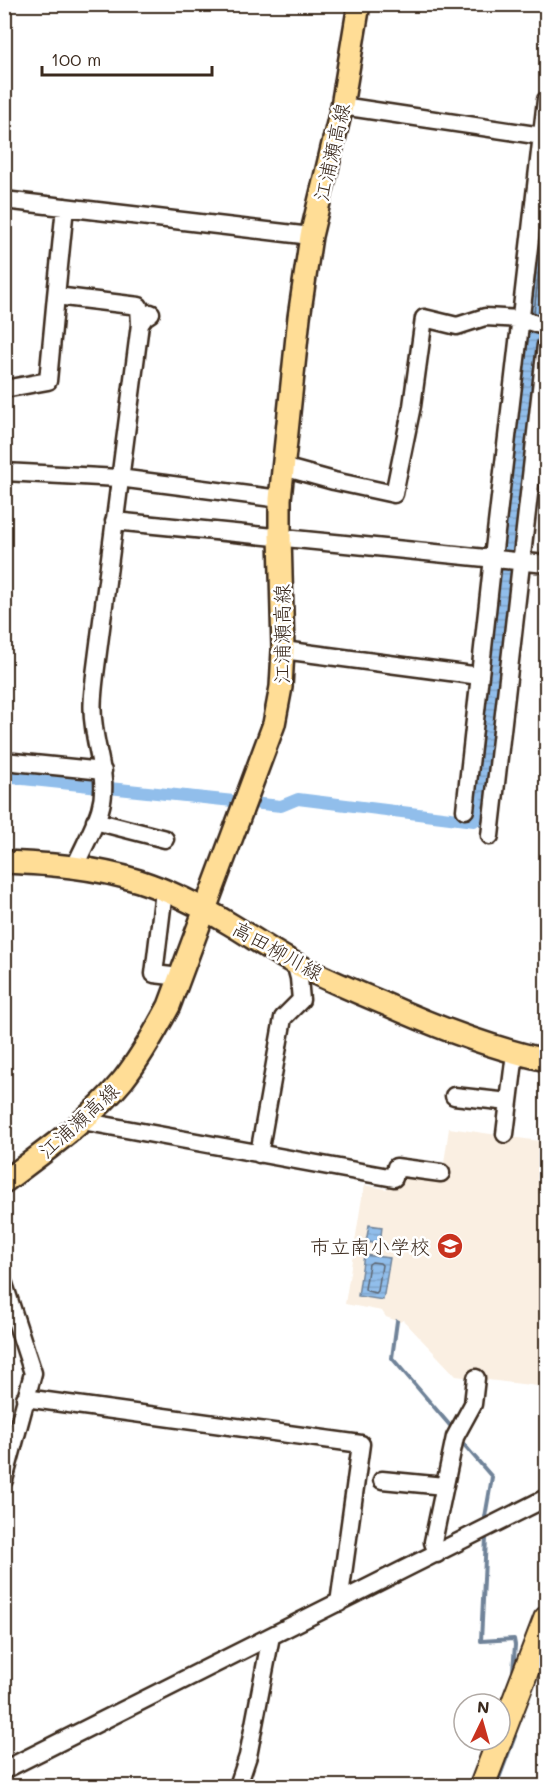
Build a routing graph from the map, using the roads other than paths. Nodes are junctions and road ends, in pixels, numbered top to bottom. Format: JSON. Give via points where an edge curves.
{"nodes":[{"id":1,"x":359,"y":4,"type":"edge"},
{"id":2,"x":546,"y":100,"type":"edge"},
{"id":3,"x":342,"y":106,"type":"junction"},
{"id":4,"x":542,"y":136,"type":"junction"},
{"id":5,"x":4,"y":200,"type":"edge"},
{"id":6,"x":65,"y":207,"type":"junction"},
{"id":7,"x":311,"y":236,"type":"junction"},
{"id":8,"x":56,"y":296,"type":"junction"},
{"id":9,"x":521,"y":319,"type":"junction"},
{"id":10,"x":546,"y":327,"type":"edge"},
{"id":11,"x":546,"y":345,"type":"edge"},
{"id":12,"x":4,"y":389,"type":"edge"},
{"id":13,"x":283,"y":467,"type":"junction"},
{"id":14,"x":4,"y":472,"type":"edge"},
{"id":15,"x":119,"y":478,"type":"junction"},
{"id":16,"x":280,"y":499,"type":"junction"},
{"id":17,"x":114,"y":521,"type":"junction"},
{"id":18,"x":280,"y":536,"type":"junction"},
{"id":19,"x":493,"y":558,"type":"junction"},
{"id":20,"x":522,"y":562,"type":"junction"},
{"id":21,"x":546,"y":564,"type":"edge"},
{"id":22,"x":283,"y":650,"type":"junction"},
{"id":23,"x":480,"y":676,"type":"junction"},
{"id":24,"x":4,"y":761,"type":"edge"},
{"id":25,"x":102,"y":768,"type":"junction"},
{"id":26,"x":465,"y":810,"type":"dead end"},
{"id":27,"x":98,"y":815,"type":"junction"},
{"id":28,"x":490,"y":836,"type":"dead end"},
{"id":29,"x":165,"y":839,"type":"dead end"},
{"id":30,"x":4,"y":862,"type":"edge"},
{"id":31,"x":75,"y":866,"type":"junction"},
{"id":32,"x":164,"y":891,"type":"junction"},
{"id":33,"x":205,"y":911,"type":"junction"},
{"id":34,"x":295,"y":963,"type":"junction"},
{"id":35,"x":180,"y":977,"type":"junction"},
{"id":36,"x":515,"y":1053,"type":"junction"},
{"id":37,"x":546,"y":1060,"type":"edge"},
{"id":38,"x":454,"y":1096,"type":"dead end"},
{"id":39,"x":509,"y":1102,"type":"junction"},
{"id":40,"x":82,"y":1121,"type":"junction"},
{"id":41,"x":505,"y":1134,"type":"dead end"},
{"id":42,"x":259,"y":1154,"type":"junction"},
{"id":43,"x":441,"y":1173,"type":"dead end"},
{"id":44,"x":4,"y":1182,"type":"edge"},
{"id":45,"x":4,"y":1284,"type":"edge"},
{"id":46,"x":476,"y":1378,"type":"dead end"},
{"id":47,"x":26,"y":1398,"type":"junction"},
{"id":48,"x":4,"y":1480,"type":"edge"},
{"id":49,"x":382,"y":1480,"type":"dead end"},
{"id":50,"x":444,"y":1486,"type":"junction"},
{"id":51,"x":546,"y":1498,"type":"edge"},
{"id":52,"x":437,"y":1554,"type":"junction"},
{"id":53,"x":339,"y":1603,"type":"junction"},
{"id":54,"x":546,"y":1619,"type":"edge"},
{"id":55,"x":271,"y":1636,"type":"junction"},
{"id":56,"x":4,"y":1770,"type":"edge"},
{"id":57,"x":238,"y":1786,"type":"edge"},
{"id":58,"x":482,"y":1786,"type":"edge"}],
"edges":[{"from":1,"to":3,"type":"main road","name":"江浦瀬高線"},
{"from":2,"to":4,"type":"street"},
{"from":3,"to":4,"type":"street"},
{"from":3,"to":7,"type":"main road","name":"江浦瀬高線"},
{"from":4,"to":9,"type":"street"},
{"from":5,"to":6,"type":"street"},
{"from":6,"to":7,"type":"street"},
{"from":6,"to":8,"type":"street"},
{"from":7,"to":13,"type":"main road","name":"江浦瀬高線"},
{"from":8,"to":12,"type":"street","via":[[48,381]]},
{"from":8,"to":15,"type":"street","via":[[139,306],[145,319]]},
{"from":9,"to":10,"type":"street"},
{"from":9,"to":13,"type":"street","via":[[485,317],[457,326],[424,318],[394,494]]},
{"from":9,"to":19,"type":"street"},
{"from":11,"to":20,"type":"street"},
{"from":13,"to":16,"type":"main road","name":"江浦瀬高線"},
{"from":14,"to":15,"type":"street"},
{"from":15,"to":16,"type":"street"},
{"from":15,"to":17,"type":"street"},
{"from":16,"to":18,"type":"main road","name":"江浦瀬高線"},
{"from":17,"to":18,"type":"street"},
{"from":17,"to":25,"type":"street","via":[[92,707]]},
{"from":18,"to":19,"type":"street"},
{"from":18,"to":22,"type":"main road","name":"江浦瀬高線"},
{"from":19,"to":20,"type":"street"},
{"from":19,"to":23,"type":"street"},
{"from":20,"to":21,"type":"street"},
{"from":20,"to":28,"type":"street"},
{"from":22,"to":23,"type":"street"},
{"from":22,"to":33,"type":"main road","name":"江浦瀬高線","via":[[282,687],[274,724]]},
{"from":23,"to":26,"type":"street"},
{"from":24,"to":25,"type":"street"},
{"from":25,"to":27,"type":"street"},
{"from":27,"to":29,"type":"street"},
{"from":27,"to":31,"type":"street"},
{"from":30,"to":31,"type":"main road","name":"高田柳川線"},
{"from":31,"to":32,"type":"main road","name":"高田柳川線"},
{"from":32,"to":33,"type":"main road","name":"高田柳川線"},
{"from":32,"to":35,"type":"street","via":[[154,974]]},
{"from":33,"to":34,"type":"main road","name":"高田柳川線"},
{"from":33,"to":35,"type":"main road","name":"江浦瀬高線"},
{"from":34,"to":36,"type":"main road","name":"高田柳川線","via":[[423,1021]]},
{"from":34,"to":42,"type":"street","via":[[301,1000],[283,1018]]},
{"from":35,"to":40,"type":"main road","name":"江浦瀬高線","via":[[169,1006],[135,1065]]},
{"from":36,"to":37,"type":"main road","name":"高田柳川線"},
{"from":36,"to":39,"type":"street"},
{"from":38,"to":39,"type":"street"},
{"from":39,"to":41,"type":"street"},
{"from":40,"to":42,"type":"street"},
{"from":40,"to":44,"type":"main road","name":"江浦瀬高線"},
{"from":42,"to":43,"type":"street","via":[[394,1178],[396,1167]]},
{"from":45,"to":47,"type":"street","via":[[33,1373]]},
{"from":46,"to":50,"type":"street","via":[[472,1404],[454,1437]]},
{"from":47,"to":48,"type":"street"},
{"from":47,"to":53,"type":"street","via":[[361,1444]]},
{"from":49,"to":50,"type":"street"},
{"from":50,"to":52,"type":"street","via":[[433,1542]]},
{"from":51,"to":52,"type":"street"},
{"from":52,"to":53,"type":"street"},
{"from":53,"to":55,"type":"street"},
{"from":54,"to":58,"type":"highway"},
{"from":55,"to":56,"type":"street"},
{"from":55,"to":57,"type":"street","via":[[248,1756]]}]}
